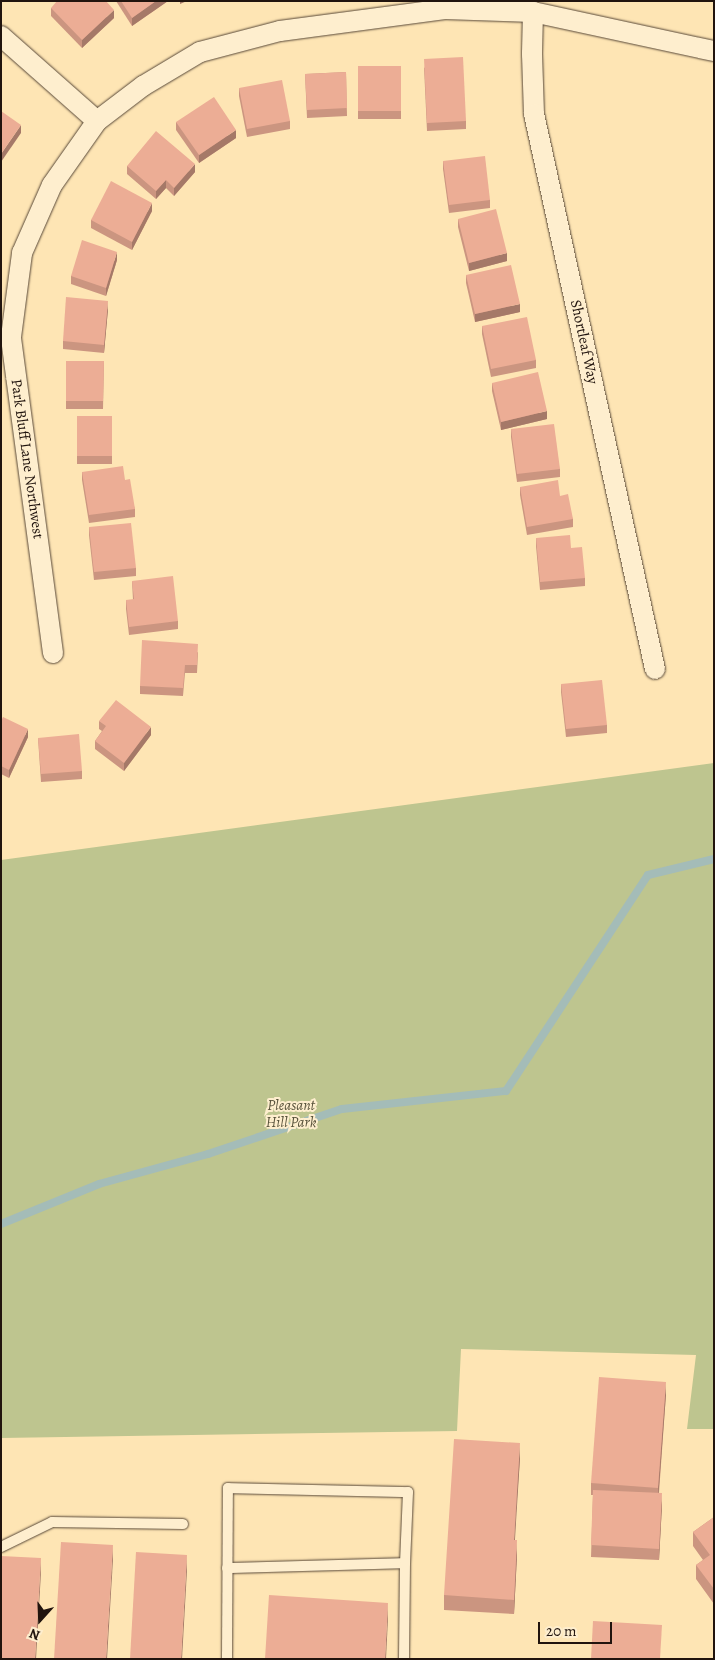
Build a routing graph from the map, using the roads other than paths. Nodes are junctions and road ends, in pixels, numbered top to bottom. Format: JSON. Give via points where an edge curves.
{"nodes":[{"id":1,"x":533,"y":12,"type":"junction"},
{"id":2,"x":1,"y":36,"type":"edge"},
{"id":3,"x":714,"y":51,"type":"edge"},
{"id":4,"x":97,"y":121,"type":"junction"},
{"id":5,"x":53,"y":653,"type":"dead end"},
{"id":6,"x":655,"y":669,"type":"dead end"},
{"id":7,"x":183,"y":1524,"type":"dead end"},
{"id":8,"x":1,"y":1547,"type":"edge"},
{"id":9,"x":404,"y":1563,"type":"junction"},
{"id":10,"x":227,"y":1568,"type":"junction"},
{"id":11,"x":227,"y":1659,"type":"edge"},
{"id":12,"x":404,"y":1659,"type":"edge"}],
"edges":[{"from":1,"to":3,"type":"street","name":"Park Bluff Lane Northwest"},
{"from":1,"to":4,"type":"street","name":"Park Bluff Lane Northwest","via":[[445,9],[280,31],[200,52],[143,86]]},
{"from":1,"to":6,"type":"street","name":"Shortleaf Way","via":[[534,114]]},
{"from":2,"to":4,"type":"street"},
{"from":4,"to":5,"type":"street","name":"Park Bluff Lane Northwest","via":[[52,185],[22,253],[11,337]]},
{"from":7,"to":8,"type":"lane","via":[[52,1522]]},
{"from":9,"to":10,"type":"lane"},
{"from":9,"to":10,"type":"lane","via":[[408,1492],[228,1488]]},
{"from":9,"to":12,"type":"lane"},
{"from":10,"to":11,"type":"lane"}]}
